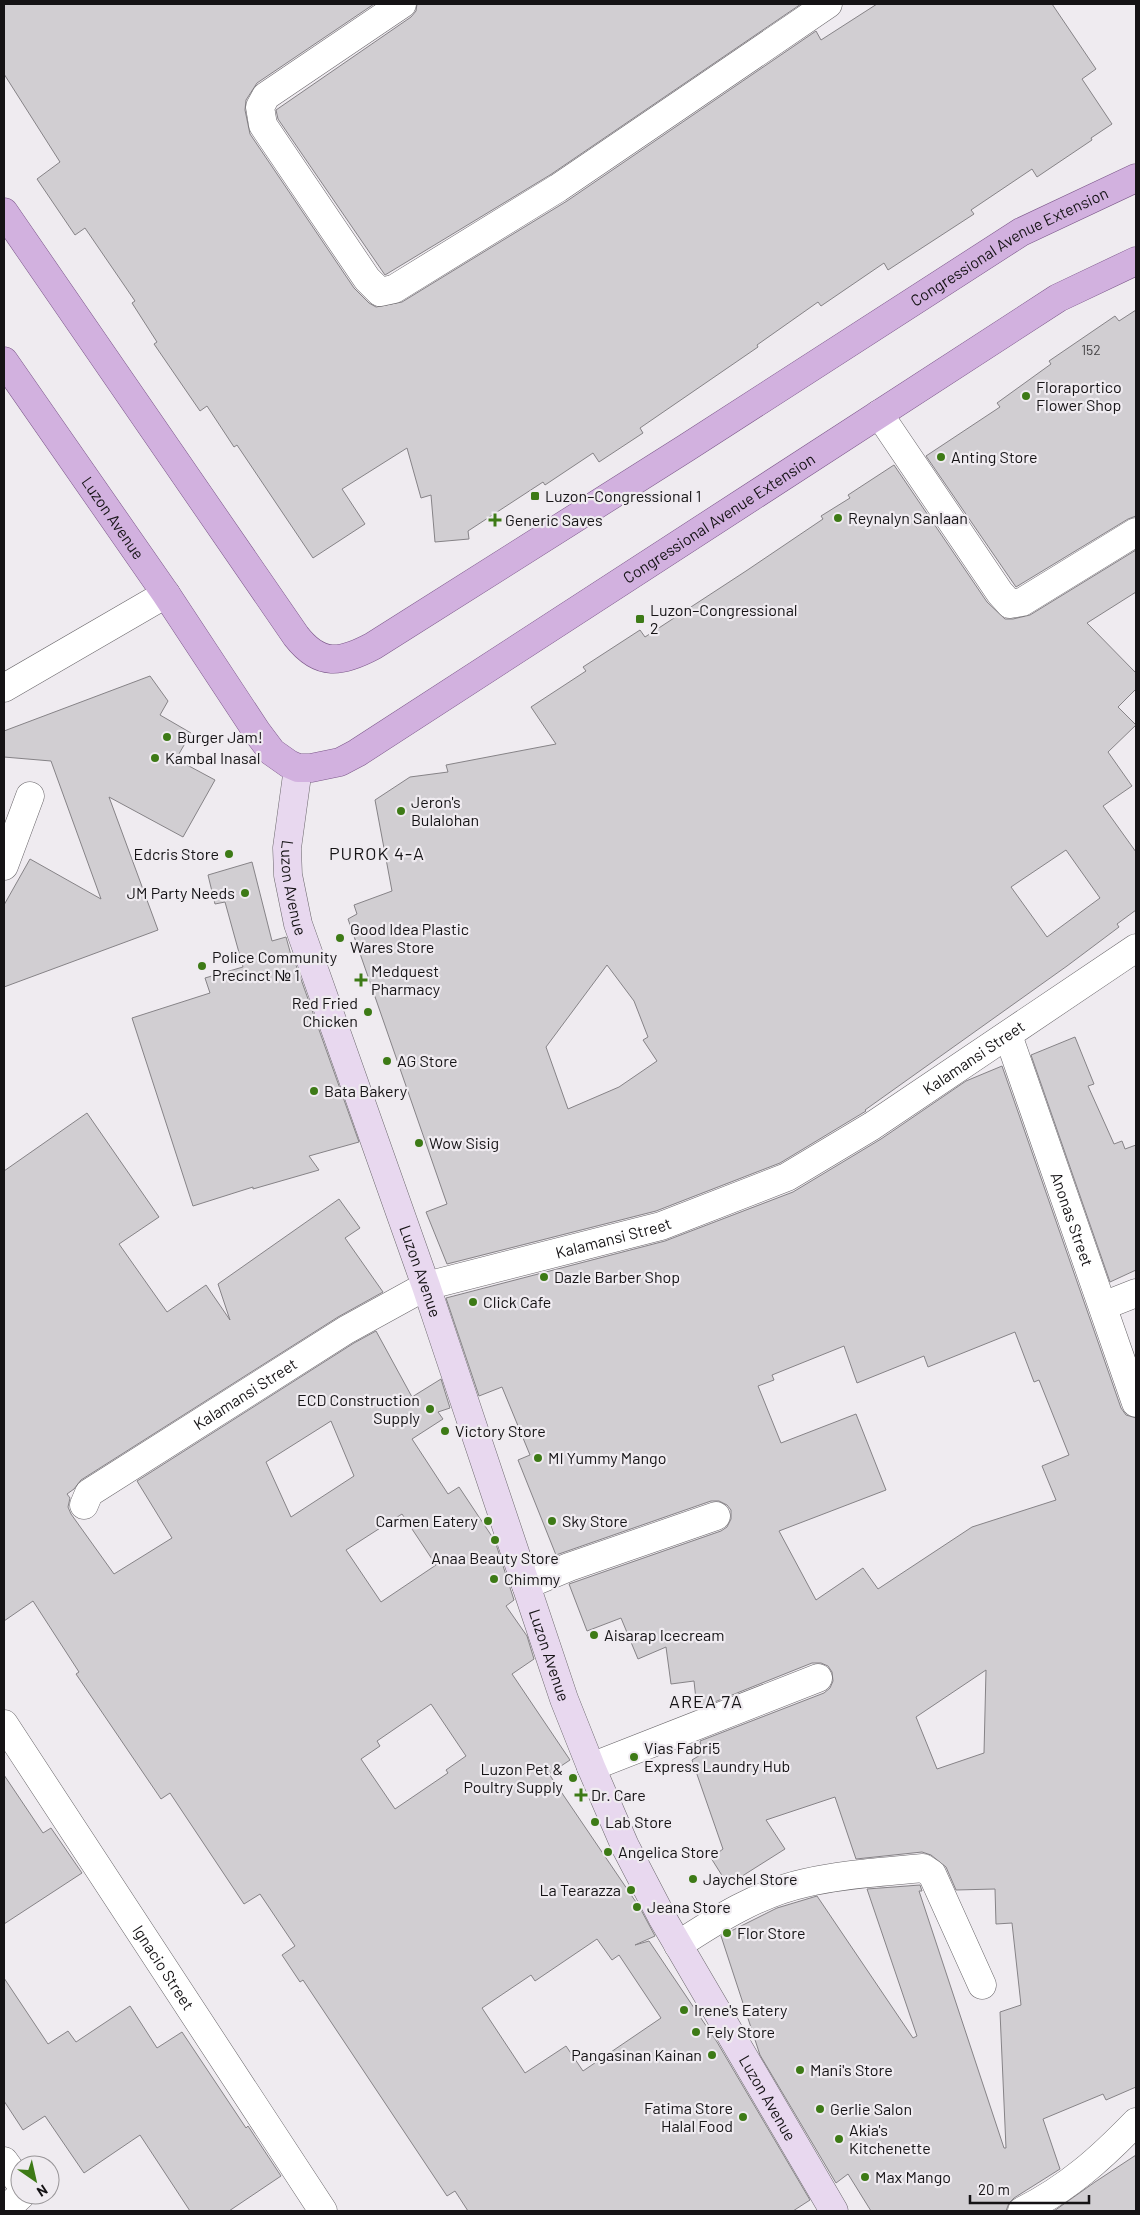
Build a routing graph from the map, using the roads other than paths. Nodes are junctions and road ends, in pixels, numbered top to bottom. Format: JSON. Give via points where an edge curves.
{"nodes":[{"id":1,"x":402,"y":4,"type":"edge"},
{"id":2,"x":828,"y":4,"type":"edge"},
{"id":3,"x":1136,"y":178,"type":"edge"},
{"id":4,"x":4,"y":212,"type":"edge"},
{"id":5,"x":1136,"y":261,"type":"edge"},
{"id":6,"x":4,"y":361,"type":"edge"},
{"id":7,"x":880,"y":414,"type":"junction"},
{"id":8,"x":1136,"y":532,"type":"edge"},
{"id":9,"x":166,"y":594,"type":"junction"},
{"id":10,"x":4,"y":688,"type":"edge"},
{"id":11,"x":298,"y":768,"type":"junction"},
{"id":12,"x":30,"y":796,"type":"dead end"},
{"id":13,"x":4,"y":866,"type":"edge"},
{"id":14,"x":1136,"y":948,"type":"edge"},
{"id":15,"x":1008,"y":1035,"type":"junction"},
{"id":16,"x":426,"y":1286,"type":"junction"},
{"id":17,"x":1136,"y":1293,"type":"edge"},
{"id":18,"x":1103,"y":1306,"type":"junction"},
{"id":19,"x":1136,"y":1403,"type":"edge"},
{"id":20,"x":84,"y":1504,"type":"dead end"},
{"id":21,"x":716,"y":1516,"type":"dead end"},
{"id":22,"x":526,"y":1585,"type":"junction"},
{"id":23,"x":818,"y":1678,"type":"dead end"},
{"id":24,"x":4,"y":1724,"type":"edge"},
{"id":25,"x":591,"y":1767,"type":"junction"},
{"id":26,"x":678,"y":1945,"type":"junction"},
{"id":27,"x":982,"y":1985,"type":"dead end"},
{"id":28,"x":1136,"y":2122,"type":"edge"},
{"id":29,"x":324,"y":2211,"type":"edge"},
{"id":30,"x":834,"y":2211,"type":"edge"},
{"id":31,"x":1022,"y":2211,"type":"edge"}],
"edges":[{"from":1,"to":2,"type":"street","via":[[266,96],[260,107],[263,125],[367,279],[380,292],[394,289],[558,188]]},
{"from":3,"to":4,"type":"main road","name":"Congressional Avenue Extension","via":[[1021,232],[373,646],[334,660],[323,658],[296,636]]},
{"from":5,"to":7,"type":"main road","name":"Congressional Avenue Extension","via":[[1058,298]]},
{"from":6,"to":9,"type":"main road","name":"Luzon Avenue"},
{"from":7,"to":8,"type":"street","via":[[1010,604],[1022,602]]},
{"from":7,"to":11,"type":"main road","name":"Congressional Avenue Extension","via":[[357,753],[325,766]]},
{"from":9,"to":10,"type":"street"},
{"from":9,"to":11,"type":"main road","name":"Luzon Avenue","via":[[257,732],[279,758]]},
{"from":11,"to":16,"type":"main road","name":"Luzon Avenue","via":[[288,848],[288,875],[298,924]]},
{"from":12,"to":13,"type":"street"},
{"from":14,"to":15,"type":"street","name":"Kalamansi Street"},
{"from":15,"to":16,"type":"street","name":"Kalamansi Street","via":[[872,1126],[786,1177],[661,1226]]},
{"from":15,"to":18,"type":"street","name":"Anonas Street"},
{"from":16,"to":20,"type":"street","name":"Kalamansi Street","via":[[346,1330],[89,1493]]},
{"from":16,"to":22,"type":"main road","name":"Luzon Avenue"},
{"from":17,"to":18,"type":"street"},
{"from":18,"to":19,"type":"street","name":"Anonas Street"},
{"from":21,"to":22,"type":"street"},
{"from":22,"to":25,"type":"main road","name":"Luzon Avenue","via":[[564,1699]]},
{"from":23,"to":25,"type":"street"},
{"from":24,"to":29,"type":"street","name":"Ignacio Street"},
{"from":25,"to":26,"type":"main road","name":"Luzon Avenue","via":[[625,1846]]},
{"from":26,"to":27,"type":"street","via":[[711,1923],[775,1892],[833,1878],[923,1868],[932,1874]]},
{"from":26,"to":30,"type":"main road","name":"Luzon Avenue"},
{"from":28,"to":31,"type":"street","via":[[1097,2162],[1049,2198]]}]}
